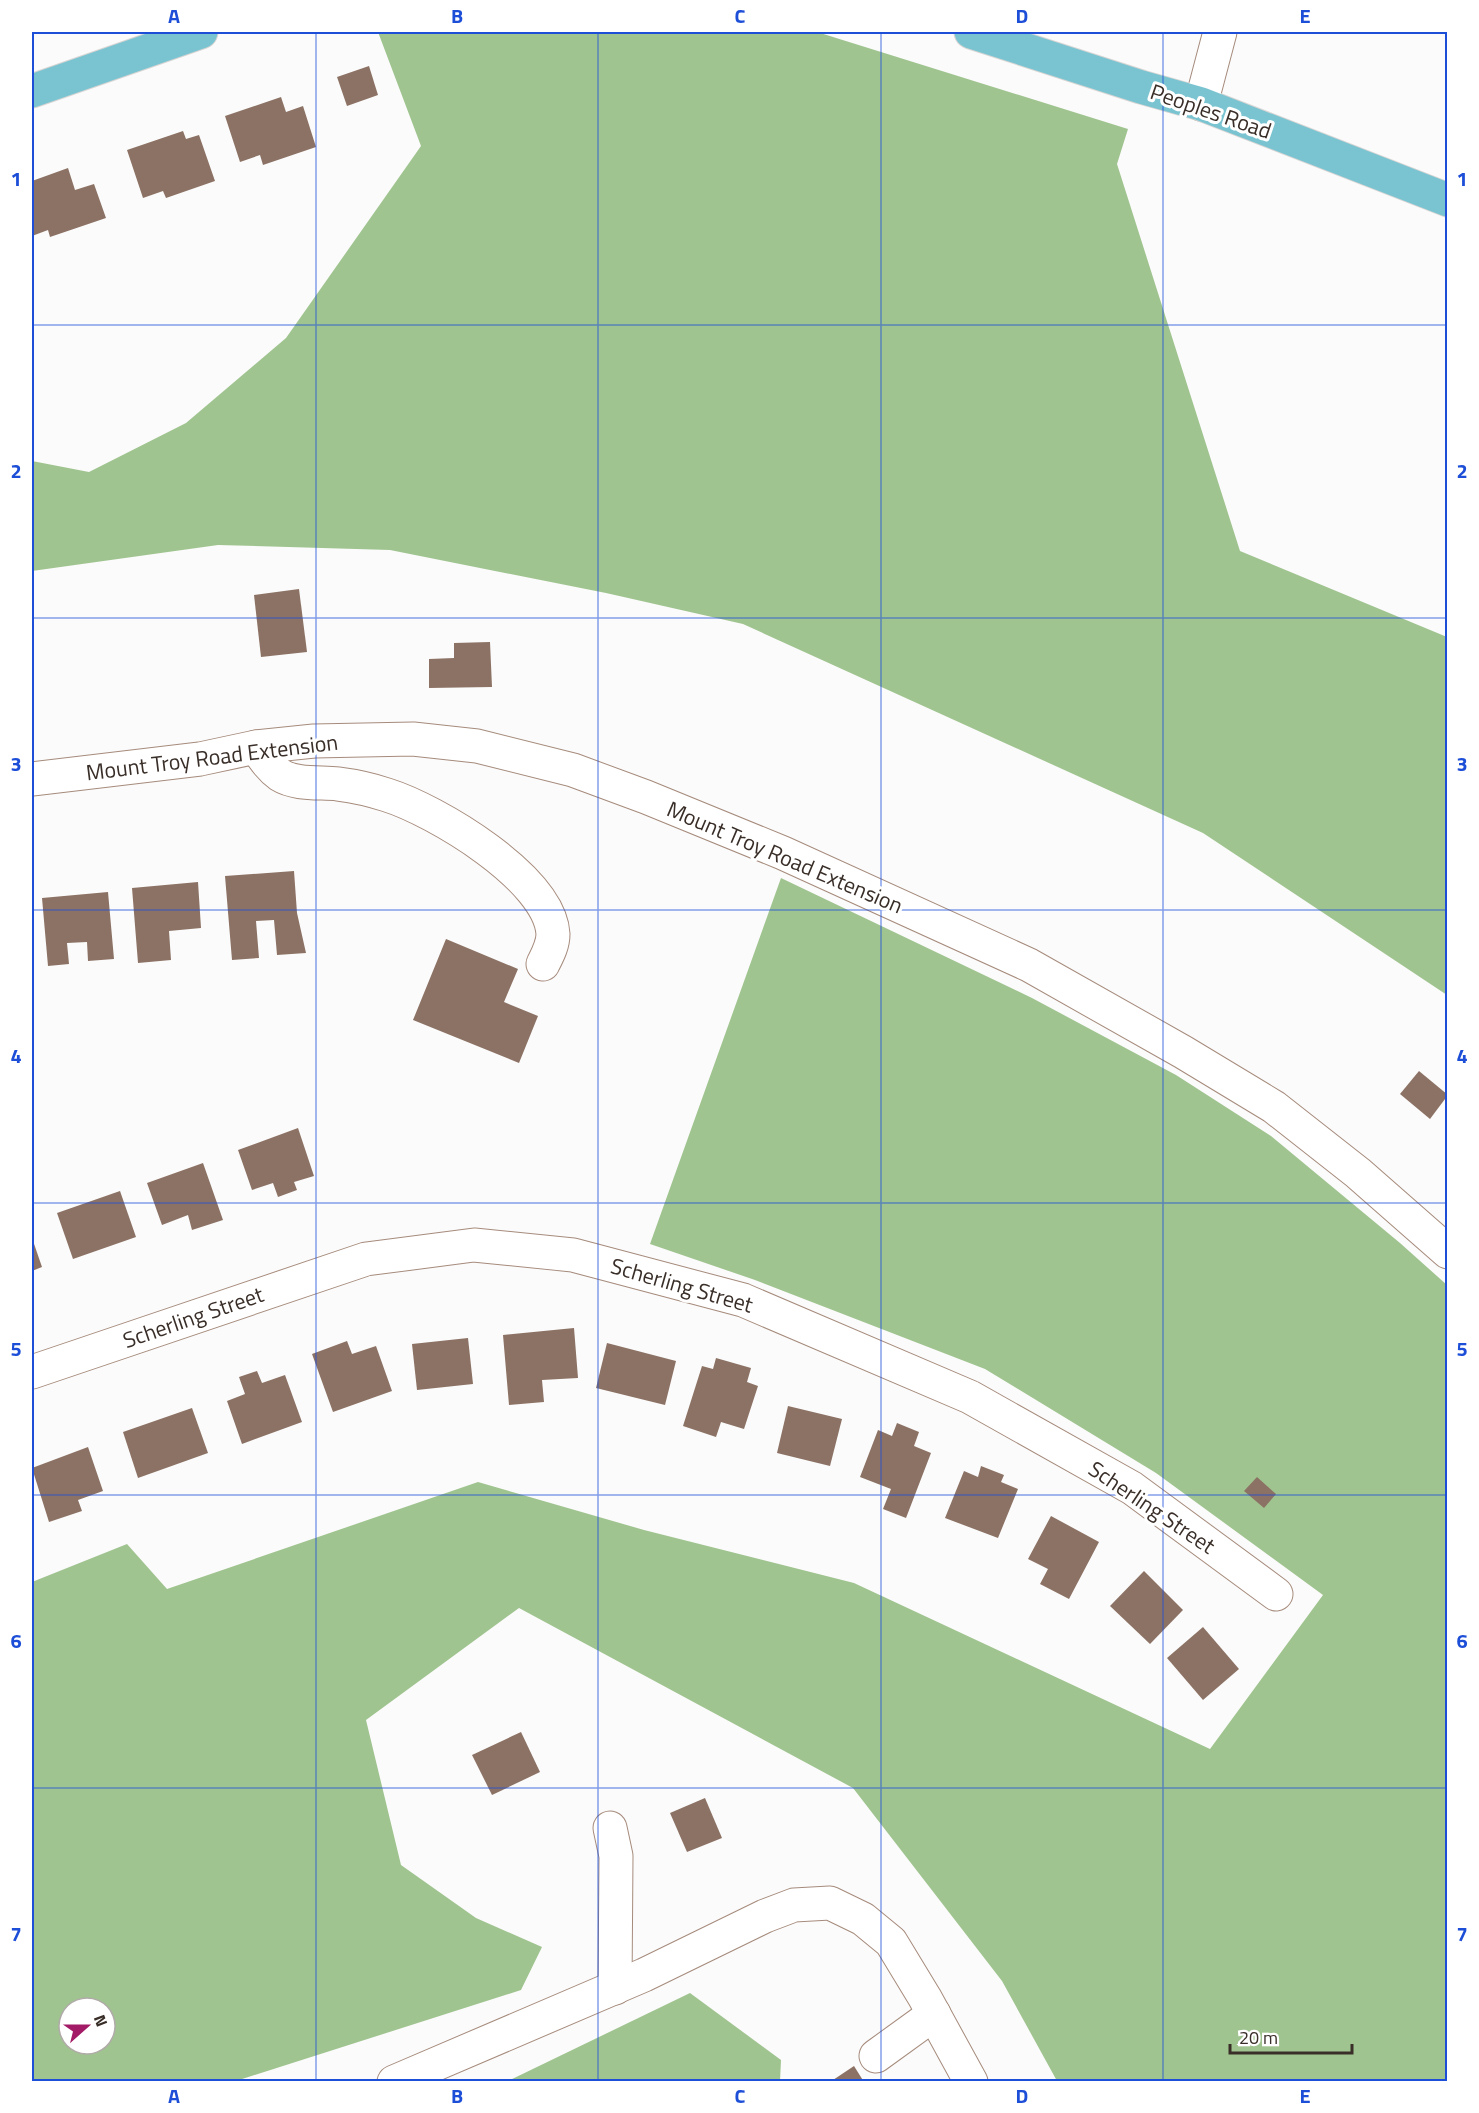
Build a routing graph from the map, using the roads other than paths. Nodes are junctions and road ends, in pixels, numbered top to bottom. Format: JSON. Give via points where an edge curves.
{"nodes":[{"id":1,"x":201,"y":32,"type":"edge"},
{"id":2,"x":971,"y":32,"type":"edge"},
{"id":3,"x":1220,"y":32,"type":"edge"},
{"id":4,"x":32,"y":91,"type":"edge"},
{"id":5,"x":1201,"y":104,"type":"junction"},
{"id":6,"x":1448,"y":200,"type":"edge"},
{"id":7,"x":256,"y":747,"type":"junction"},
{"id":8,"x":32,"y":779,"type":"edge"},
{"id":9,"x":543,"y":964,"type":"dead end"},
{"id":10,"x":1448,"y":1252,"type":"edge"},
{"id":11,"x":32,"y":1372,"type":"edge"},
{"id":12,"x":1276,"y":1594,"type":"dead end"},
{"id":13,"x":610,"y":1828,"type":"dead end"},
{"id":14,"x":615,"y":1988,"type":"junction"},
{"id":15,"x":934,"y":2014,"type":"junction"},
{"id":16,"x":876,"y":2056,"type":"dead end"},
{"id":17,"x":394,"y":2082,"type":"edge"},
{"id":18,"x":971,"y":2082,"type":"edge"}],
"edges":[{"from":1,"to":4,"type":"main road"},
{"from":2,"to":5,"type":"main road","name":"Peoples Road"},
{"from":3,"to":5,"type":"street"},
{"from":5,"to":6,"type":"main road","name":"Peoples Road"},
{"from":7,"to":8,"type":"street","name":"Mount Troy Road Extension","via":[[200,759]]},
{"from":7,"to":9,"type":"street","via":[[280,775],[388,795],[439,818],[490,850],[529,886],[546,912],[553,931]]},
{"from":7,"to":10,"type":"street","name":"Mount Troy Road Extension","via":[[314,741],[413,739],[477,746],[573,770],[783,854],[1029,966],[1183,1052],[1274,1107],[1358,1173]]},
{"from":11,"to":12,"type":"street","name":"Scherling Street","via":[[366,1259],[474,1245],[573,1255],[743,1300],[970,1397],[1132,1488]]},
{"from":13,"to":14,"type":"street","via":[[615,1856]]},
{"from":14,"to":15,"type":"street","via":[[765,1916],[794,1905],[830,1903],[863,1919],[891,1942]]},
{"from":14,"to":17,"type":"street"},
{"from":15,"to":16,"type":"street"},
{"from":15,"to":18,"type":"street"}]}
